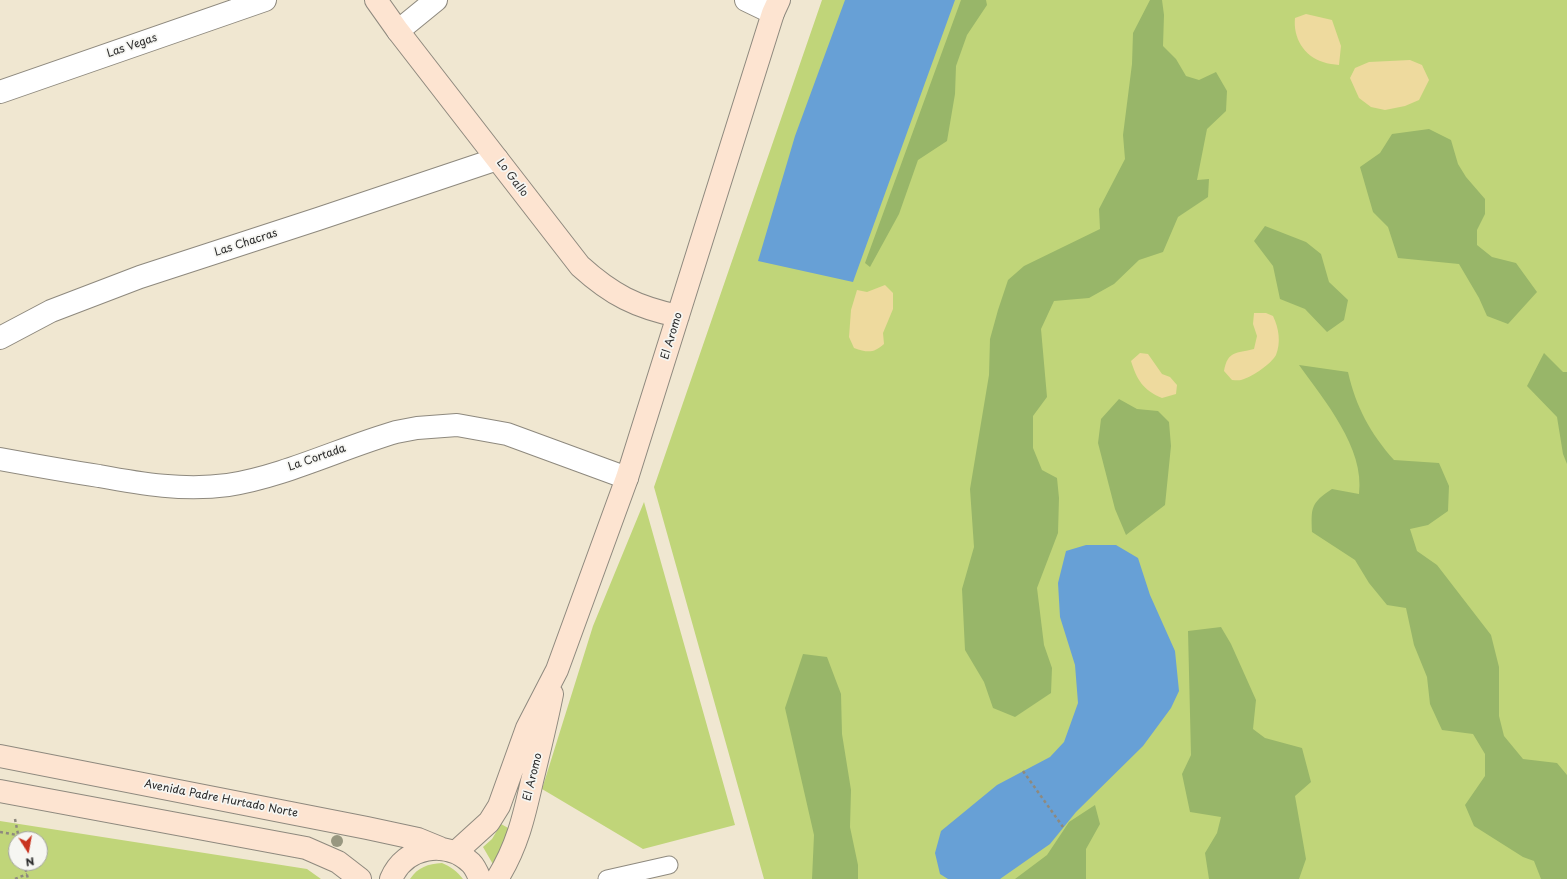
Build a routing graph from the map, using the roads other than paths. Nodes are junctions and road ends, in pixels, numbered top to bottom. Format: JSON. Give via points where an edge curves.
{"nodes":[{"id":1,"x":265,"y":0,"type":"edge"},
{"id":2,"x":376,"y":0,"type":"edge"},
{"id":3,"x":436,"y":0,"type":"edge"},
{"id":4,"x":746,"y":0,"type":"edge"},
{"id":5,"x":776,"y":7,"type":"edge"},
{"id":6,"x":398,"y":31,"type":"junction"},
{"id":7,"x":0,"y":92,"type":"edge"},
{"id":8,"x":497,"y":158,"type":"junction"},
{"id":9,"x":678,"y":316,"type":"junction"},
{"id":10,"x":0,"y":338,"type":"edge"},
{"id":11,"x":0,"y":459,"type":"edge"},
{"id":12,"x":627,"y":478,"type":"junction"},
{"id":13,"x":557,"y":670,"type":"junction"},
{"id":14,"x":0,"y":756,"type":"edge"},
{"id":15,"x":0,"y":791,"type":"edge"},
{"id":16,"x":448,"y":850,"type":"junction"},
{"id":17,"x":669,"y":865,"type":"dead end"},
{"id":18,"x":360,"y":879,"type":"edge"},
{"id":19,"x":392,"y":879,"type":"edge"},
{"id":20,"x":480,"y":879,"type":"edge"},
{"id":21,"x":497,"y":879,"type":"edge"},
{"id":22,"x":607,"y":879,"type":"edge"}],
"edges":[{"from":1,"to":7,"type":"street","name":"Las Vegas"},
{"from":2,"to":6,"type":"street","name":"Lo Gallo"},
{"from":3,"to":6,"type":"street"},
{"from":4,"to":5,"type":"street"},
{"from":5,"to":9,"type":"street","name":"El Aromo"},
{"from":6,"to":8,"type":"street","name":"Lo Gallo"},
{"from":8,"to":9,"type":"street","name":"Lo Gallo","via":[[580,266],[598,282],[637,305]]},
{"from":8,"to":10,"type":"street","name":"Las Chacras","via":[[140,277],[51,311]]},
{"from":9,"to":12,"type":"street","name":"El Aromo"},
{"from":11,"to":12,"type":"street","name":"La Cortada","via":[[172,488],[228,485],[255,480],[396,432],[457,425],[507,434]]},
{"from":12,"to":13,"type":"street","name":"El Aromo"},
{"from":13,"to":16,"type":"street","name":"El Aromo","via":[[527,728],[499,806],[489,822]]},
{"from":13,"to":21,"type":"street","name":"El Aromo","via":[[545,732],[520,829]]},
{"from":14,"to":16,"type":"street","name":"Avenida Padre Hurtado Norte","via":[[418,839]]},
{"from":15,"to":18,"type":"street","via":[[306,848],[338,862]]},
{"from":16,"to":19,"type":"street","via":[[425,849],[411,855],[400,865]]},
{"from":16,"to":20,"type":"street","name":"Avenida Padre Hurtado Norte","via":[[472,864]]},
{"from":17,"to":22,"type":"lane"}]}
